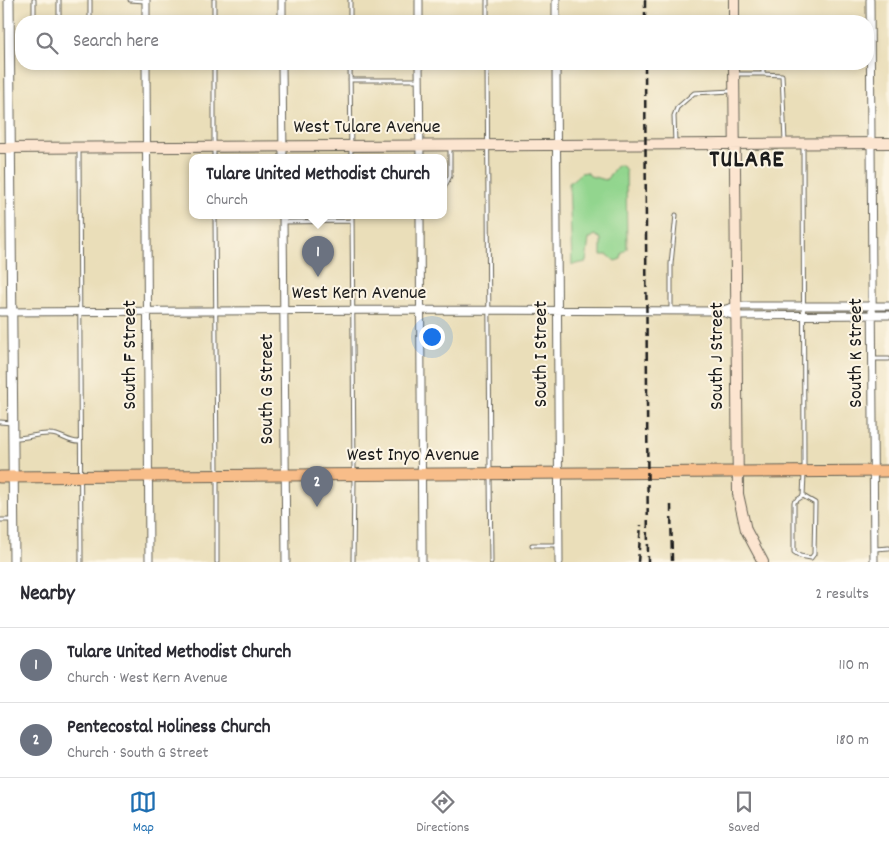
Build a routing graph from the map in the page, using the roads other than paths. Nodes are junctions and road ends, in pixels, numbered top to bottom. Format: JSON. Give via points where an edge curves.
{"nodes":[{"id":1,"x":9,"y":0,"type":"edge"},
{"id":2,"x":34,"y":0,"type":"edge"},
{"id":3,"x":59,"y":0,"type":"edge"},
{"id":4,"x":90,"y":0,"type":"edge"},
{"id":5,"x":130,"y":0,"type":"edge"},
{"id":6,"x":214,"y":0,"type":"edge"},
{"id":7,"x":282,"y":0,"type":"edge"},
{"id":8,"x":350,"y":0,"type":"edge"},
{"id":9,"x":419,"y":0,"type":"edge"},
{"id":10,"x":487,"y":0,"type":"edge"},
{"id":11,"x":556,"y":0,"type":"edge"},
{"id":12,"x":734,"y":0,"type":"edge"},
{"id":13,"x":870,"y":0,"type":"edge"},
{"id":14,"x":146,"y":1,"type":"edge"},
{"id":15,"x":34,"y":15,"type":"edge"},
{"id":16,"x":59,"y":15,"type":"edge"},
{"id":17,"x":90,"y":15,"type":"edge"},
{"id":18,"x":146,"y":15,"type":"edge"},
{"id":19,"x":214,"y":15,"type":"edge"},
{"id":20,"x":282,"y":15,"type":"edge"},
{"id":21,"x":350,"y":15,"type":"edge"},
{"id":22,"x":419,"y":15,"type":"edge"},
{"id":23,"x":486,"y":15,"type":"edge"},
{"id":24,"x":556,"y":15,"type":"edge"},
{"id":25,"x":734,"y":15,"type":"edge"},
{"id":26,"x":870,"y":15,"type":"edge"},
{"id":27,"x":146,"y":70,"type":"edge"},
{"id":28,"x":214,"y":70,"type":"edge"},
{"id":29,"x":282,"y":70,"type":"edge"},
{"id":30,"x":350,"y":70,"type":"edge"},
{"id":31,"x":420,"y":70,"type":"edge"},
{"id":32,"x":486,"y":70,"type":"edge"},
{"id":33,"x":556,"y":70,"type":"edge"},
{"id":34,"x":734,"y":70,"type":"edge"},
{"id":35,"x":740,"y":70,"type":"edge"},
{"id":36,"x":763,"y":70,"type":"edge"},
{"id":37,"x":871,"y":70,"type":"edge"},
{"id":38,"x":763,"y":74,"type":"junction"},
{"id":39,"x":350,"y":80,"type":"junction"},
{"id":40,"x":420,"y":80,"type":"junction"},
{"id":41,"x":734,"y":91,"type":"junction"},
{"id":42,"x":872,"y":143,"type":"junction"},
{"id":43,"x":889,"y":143,"type":"edge"},
{"id":44,"x":734,"y":144,"type":"junction"},
{"id":45,"x":785,"y":144,"type":"junction"},
{"id":46,"x":803,"y":144,"type":"junction"},
{"id":47,"x":420,"y":145,"type":"junction"},
{"id":48,"x":676,"y":145,"type":"junction"},
{"id":49,"x":283,"y":146,"type":"junction"},
{"id":50,"x":351,"y":146,"type":"junction"},
{"id":51,"x":450,"y":146,"type":"junction"},
{"id":52,"x":486,"y":146,"type":"junction"},
{"id":53,"x":557,"y":146,"type":"junction"},
{"id":54,"x":214,"y":147,"type":"junction"},
{"id":55,"x":5,"y":148,"type":"edge"},
{"id":56,"x":79,"y":148,"type":"junction"},
{"id":57,"x":146,"y":148,"type":"junction"},
{"id":58,"x":214,"y":154,"type":"edge"},
{"id":59,"x":283,"y":154,"type":"edge"},
{"id":60,"x":351,"y":154,"type":"edge"},
{"id":61,"x":420,"y":154,"type":"edge"},
{"id":62,"x":447,"y":182,"type":"edge"},
{"id":63,"x":676,"y":215,"type":"dead end"},
{"id":64,"x":214,"y":219,"type":"edge"},
{"id":65,"x":283,"y":219,"type":"edge"},
{"id":66,"x":420,"y":219,"type":"edge"},
{"id":67,"x":352,"y":221,"type":"joint"},
{"id":68,"x":803,"y":306,"type":"junction"},
{"id":69,"x":873,"y":306,"type":"junction"},
{"id":70,"x":889,"y":306,"type":"edge"},
{"id":71,"x":284,"y":310,"type":"junction"},
{"id":72,"x":353,"y":310,"type":"junction"},
{"id":73,"x":421,"y":310,"type":"junction"},
{"id":74,"x":489,"y":310,"type":"junction"},
{"id":75,"x":558,"y":310,"type":"junction"},
{"id":76,"x":148,"y":311,"type":"junction"},
{"id":77,"x":215,"y":311,"type":"junction"},
{"id":78,"x":671,"y":311,"type":"junction"},
{"id":79,"x":736,"y":311,"type":"junction"},
{"id":80,"x":0,"y":312,"type":"edge"},
{"id":81,"x":11,"y":312,"type":"junction"},
{"id":82,"x":79,"y":312,"type":"junction"},
{"id":83,"x":803,"y":315,"type":"junction"},
{"id":84,"x":873,"y":315,"type":"junction"},
{"id":85,"x":889,"y":315,"type":"edge"},
{"id":86,"x":873,"y":359,"type":"junction"},
{"id":87,"x":889,"y":359,"type":"edge"},
{"id":88,"x":0,"y":422,"type":"edge"},
{"id":89,"x":13,"y":423,"type":"junction"},
{"id":90,"x":13,"y":438,"type":"junction"},
{"id":91,"x":80,"y":442,"type":"junction"},
{"id":92,"x":874,"y":471,"type":"junction"},
{"id":93,"x":889,"y":471,"type":"edge"},
{"id":94,"x":737,"y":472,"type":"junction"},
{"id":95,"x":804,"y":472,"type":"junction"},
{"id":96,"x":558,"y":473,"type":"junction"},
{"id":97,"x":354,"y":474,"type":"junction"},
{"id":98,"x":422,"y":474,"type":"junction"},
{"id":99,"x":490,"y":474,"type":"junction"},
{"id":100,"x":217,"y":475,"type":"junction"},
{"id":101,"x":285,"y":475,"type":"junction"},
{"id":102,"x":80,"y":476,"type":"junction"},
{"id":103,"x":148,"y":476,"type":"junction"},
{"id":104,"x":0,"y":477,"type":"edge"},
{"id":105,"x":13,"y":477,"type":"junction"},
{"id":106,"x":803,"y":496,"type":"junction"},
{"id":107,"x":0,"y":520,"type":"edge"},
{"id":108,"x":13,"y":520,"type":"junction"},
{"id":109,"x":532,"y":545,"type":"dead end"},
{"id":110,"x":559,"y":545,"type":"junction"},
{"id":111,"x":889,"y":548,"type":"edge"},
{"id":112,"x":874,"y":550,"type":"junction"},
{"id":113,"x":14,"y":562,"type":"edge"},
{"id":114,"x":81,"y":562,"type":"edge"},
{"id":115,"x":149,"y":562,"type":"edge"},
{"id":116,"x":217,"y":562,"type":"edge"},
{"id":117,"x":286,"y":562,"type":"edge"},
{"id":118,"x":353,"y":562,"type":"edge"},
{"id":119,"x":422,"y":562,"type":"edge"},
{"id":120,"x":491,"y":562,"type":"edge"},
{"id":121,"x":559,"y":562,"type":"edge"},
{"id":122,"x":762,"y":562,"type":"edge"},
{"id":123,"x":874,"y":562,"type":"edge"}],
"edges":[{"from":1,"to":55,"type":"street"},
{"from":2,"to":15,"type":"lane"},
{"from":3,"to":16,"type":"lane"},
{"from":4,"to":17,"type":"lane"},
{"from":5,"to":14,"type":"lane"},
{"from":6,"to":19,"type":"lane"},
{"from":7,"to":20,"type":"street"},
{"from":8,"to":21,"type":"lane"},
{"from":9,"to":22,"type":"street"},
{"from":10,"to":23,"type":"lane"},
{"from":11,"to":24,"type":"street"},
{"from":12,"to":25,"type":"main road"},
{"from":13,"to":26,"type":"street","name":"South K Street"},
{"from":14,"to":18,"type":"street"},
{"from":27,"to":57,"type":"street","name":"South F Street"},
{"from":28,"to":54,"type":"lane"},
{"from":29,"to":49,"type":"street"},
{"from":30,"to":39,"type":"lane"},
{"from":31,"to":40,"type":"street"},
{"from":32,"to":52,"type":"lane"},
{"from":33,"to":53,"type":"street","name":"South I Street"},
{"from":34,"to":41,"type":"main road","name":"South J Street"},
{"from":35,"to":38,"type":"lane"},
{"from":36,"to":38,"type":"lane"},
{"from":37,"to":42,"type":"street","name":"South K Street"},
{"from":38,"to":45,"type":"lane","via":[[782,74]]},
{"from":39,"to":40,"type":"lane"},
{"from":39,"to":50,"type":"lane"},
{"from":40,"to":47,"type":"street"},
{"from":41,"to":44,"type":"main road","name":"South J Street"},
{"from":41,"to":48,"type":"lane","via":[[694,93],[677,108],[674,116]]},
{"from":42,"to":43,"type":"main road","name":"West Tulare Avenue"},
{"from":42,"to":46,"type":"main road","name":"West Tulare Avenue"},
{"from":42,"to":69,"type":"street","name":"South K Street"},
{"from":44,"to":45,"type":"main road","name":"West Tulare Avenue"},
{"from":44,"to":48,"type":"main road","name":"West Tulare Avenue"},
{"from":44,"to":79,"type":"main road","name":"South J Street"},
{"from":45,"to":46,"type":"main road","name":"West Tulare Avenue"},
{"from":46,"to":68,"type":"lane"},
{"from":47,"to":50,"type":"main road","name":"West Tulare Avenue"},
{"from":47,"to":51,"type":"main road","name":"West Tulare Avenue"},
{"from":47,"to":61,"type":"street"},
{"from":48,"to":53,"type":"main road","name":"West Tulare Avenue"},
{"from":49,"to":50,"type":"main road","name":"West Tulare Avenue"},
{"from":49,"to":54,"type":"main road","name":"West Tulare Avenue"},
{"from":49,"to":59,"type":"street"},
{"from":50,"to":60,"type":"lane"},
{"from":51,"to":52,"type":"main road","name":"West Tulare Avenue"},
{"from":51,"to":62,"type":"lane"},
{"from":52,"to":53,"type":"main road","name":"West Tulare Avenue"},
{"from":52,"to":74,"type":"lane"},
{"from":53,"to":75,"type":"street","name":"South I Street"},
{"from":54,"to":57,"type":"main road","name":"West Tulare Avenue"},
{"from":54,"to":58,"type":"lane"},
{"from":55,"to":56,"type":"main road","name":"West Tulare Avenue"},
{"from":55,"to":81,"type":"street"},
{"from":56,"to":57,"type":"main road","name":"West Tulare Avenue"},
{"from":56,"to":82,"type":"lane"},
{"from":57,"to":76,"type":"street","name":"South F Street"},
{"from":63,"to":78,"type":"lane"},
{"from":64,"to":77,"type":"lane"},
{"from":65,"to":67,"type":"lane"},
{"from":65,"to":71,"type":"street","name":"South G Street"},
{"from":66,"to":73,"type":"street"},
{"from":67,"to":72,"type":"lane"},
{"from":68,"to":69,"type":"street"},
{"from":68,"to":79,"type":"street"},
{"from":68,"to":83,"type":"lane"},
{"from":69,"to":70,"type":"street"},
{"from":69,"to":84,"type":"street","name":"South K Street"},
{"from":71,"to":72,"type":"street","name":"West Kern Avenue"},
{"from":71,"to":77,"type":"street","name":"West Kern Avenue"},
{"from":71,"to":101,"type":"street","name":"South G Street"},
{"from":72,"to":73,"type":"street","name":"West Kern Avenue"},
{"from":72,"to":97,"type":"lane"},
{"from":73,"to":74,"type":"street","name":"West Kern Avenue"},
{"from":73,"to":98,"type":"street"},
{"from":74,"to":75,"type":"street","name":"West Kern Avenue"},
{"from":74,"to":99,"type":"lane"},
{"from":75,"to":78,"type":"street","name":"West Kern Avenue"},
{"from":75,"to":96,"type":"street","name":"South I Street"},
{"from":76,"to":77,"type":"street","name":"West Kern Avenue"},
{"from":76,"to":82,"type":"street","name":"West Kern Avenue"},
{"from":76,"to":103,"type":"street","name":"South F Street"},
{"from":77,"to":100,"type":"lane"},
{"from":78,"to":79,"type":"street","name":"West Kern Avenue"},
{"from":79,"to":83,"type":"street"},
{"from":79,"to":94,"type":"main road","name":"South J Street"},
{"from":80,"to":81,"type":"street","name":"West Kern Avenue"},
{"from":81,"to":82,"type":"street","name":"West Kern Avenue"},
{"from":81,"to":89,"type":"street"},
{"from":82,"to":91,"type":"lane"},
{"from":83,"to":84,"type":"street"},
{"from":83,"to":95,"type":"lane"},
{"from":84,"to":85,"type":"street"},
{"from":84,"to":86,"type":"street","name":"South K Street"},
{"from":86,"to":87,"type":"lane"},
{"from":86,"to":92,"type":"street","name":"South K Street"},
{"from":88,"to":89,"type":"lane"},
{"from":89,"to":90,"type":"street"},
{"from":90,"to":91,"type":"lane","via":[[24,439],[48,433],[70,442]]},
{"from":90,"to":105,"type":"street"},
{"from":91,"to":102,"type":"lane"},
{"from":92,"to":93,"type":"main road","name":"West Inyo Avenue"},
{"from":92,"to":95,"type":"main road","name":"West Inyo Avenue"},
{"from":92,"to":112,"type":"street","name":"South K Street"},
{"from":94,"to":95,"type":"main road","name":"West Inyo Avenue"},
{"from":94,"to":96,"type":"main road","name":"West Inyo Avenue"},
{"from":94,"to":122,"type":"main road","name":"South J Street","via":[[741,514]]},
{"from":95,"to":106,"type":"lane"},
{"from":96,"to":99,"type":"main road","name":"West Inyo Avenue"},
{"from":96,"to":110,"type":"street","name":"South I Street"},
{"from":97,"to":98,"type":"main road","name":"West Inyo Avenue"},
{"from":97,"to":101,"type":"main road","name":"West Inyo Avenue"},
{"from":97,"to":118,"type":"lane"},
{"from":98,"to":99,"type":"main road","name":"West Inyo Avenue"},
{"from":98,"to":119,"type":"street"},
{"from":99,"to":120,"type":"lane"},
{"from":100,"to":101,"type":"main road","name":"West Inyo Avenue"},
{"from":100,"to":103,"type":"main road","name":"West Inyo Avenue"},
{"from":100,"to":116,"type":"lane"},
{"from":101,"to":117,"type":"street","name":"South G Street"},
{"from":102,"to":103,"type":"main road","name":"West Inyo Avenue"},
{"from":102,"to":105,"type":"main road","name":"West Inyo Avenue"},
{"from":102,"to":114,"type":"lane"},
{"from":103,"to":115,"type":"street","name":"South F Street"},
{"from":104,"to":105,"type":"main road","name":"West Inyo Avenue"},
{"from":105,"to":108,"type":"street"},
{"from":106,"to":106,"type":"lane","via":[[794,502],[794,552],[811,558],[814,554],[815,503]]},
{"from":107,"to":108,"type":"lane"},
{"from":108,"to":113,"type":"street"},
{"from":109,"to":110,"type":"lane"},
{"from":110,"to":121,"type":"street","name":"South I Street"},
{"from":111,"to":112,"type":"lane"},
{"from":112,"to":123,"type":"street","name":"South K Street"}]}
